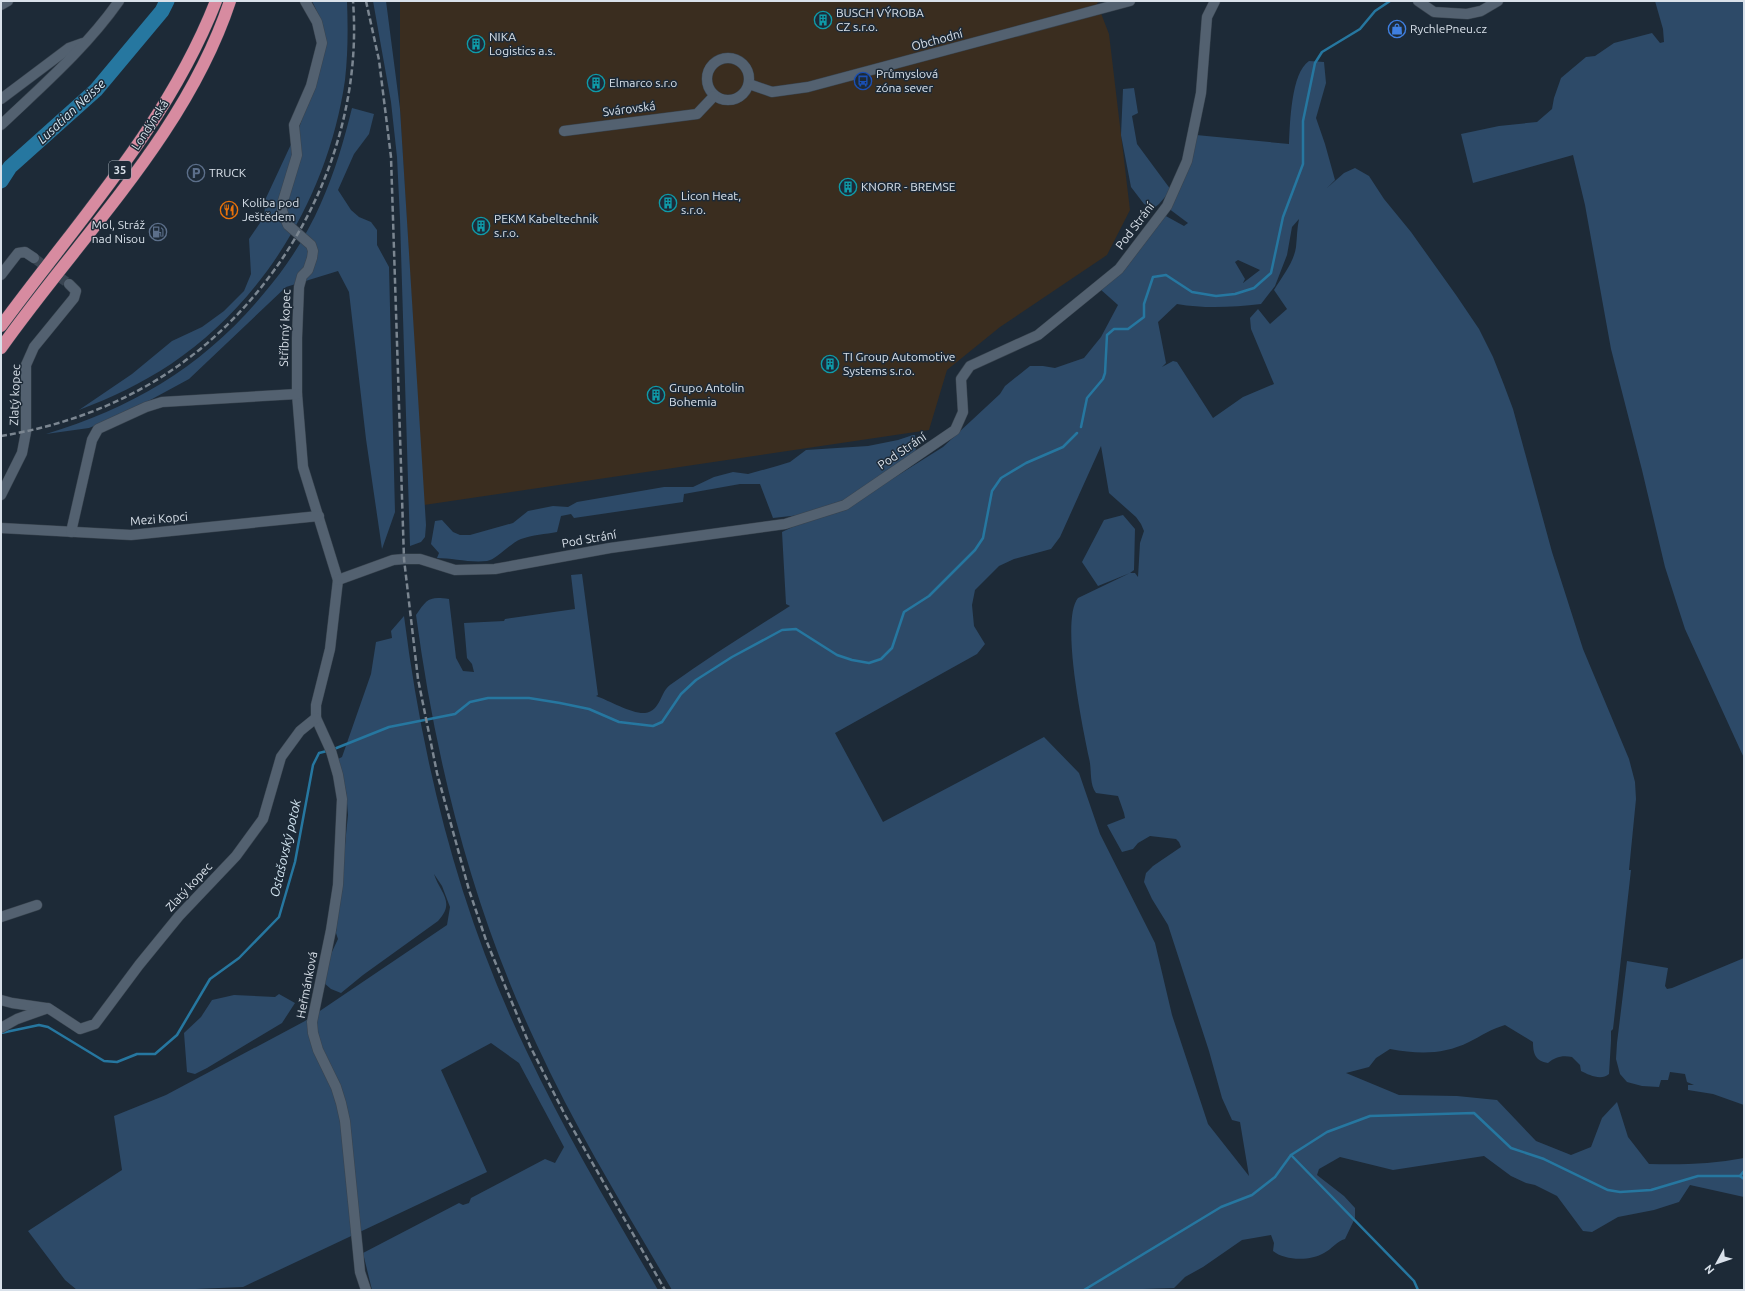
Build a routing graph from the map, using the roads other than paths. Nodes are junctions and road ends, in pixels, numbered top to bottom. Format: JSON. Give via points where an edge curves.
{"nodes":[{"id":1,"x":8,"y":1,"type":"edge"},
{"id":2,"x":119,"y":1,"type":"edge"},
{"id":3,"x":216,"y":1,"type":"edge"},
{"id":4,"x":230,"y":1,"type":"edge"},
{"id":5,"x":305,"y":1,"type":"edge"},
{"id":6,"x":1130,"y":1,"type":"edge"},
{"id":7,"x":1215,"y":1,"type":"edge"},
{"id":8,"x":1418,"y":1,"type":"edge"},
{"id":9,"x":1498,"y":1,"type":"edge"},
{"id":10,"x":1,"y":5,"type":"edge"},
{"id":11,"x":87,"y":41,"type":"junction"},
{"id":12,"x":749,"y":84,"type":"junction"},
{"id":13,"x":714,"y":96,"type":"junction"},
{"id":14,"x":1,"y":99,"type":"edge"},
{"id":15,"x":1,"y":126,"type":"edge"},
{"id":16,"x":564,"y":131,"type":"dead end"},
{"id":17,"x":34,"y":258,"type":"tunnel mouth"},
{"id":18,"x":1,"y":274,"type":"edge"},
{"id":19,"x":69,"y":284,"type":"tunnel mouth"},
{"id":20,"x":1,"y":326,"type":"edge"},
{"id":21,"x":1,"y":348,"type":"edge"},
{"id":22,"x":297,"y":394,"type":"junction"},
{"id":23,"x":1,"y":495,"type":"edge"},
{"id":24,"x":319,"y":516,"type":"junction"},
{"id":25,"x":1,"y":528,"type":"edge"},
{"id":26,"x":71,"y":532,"type":"junction"},
{"id":27,"x":338,"y":580,"type":"junction"},
{"id":28,"x":316,"y":718,"type":"junction"},
{"id":29,"x":37,"y":905,"type":"dead end"},
{"id":30,"x":1,"y":917,"type":"edge"},
{"id":31,"x":1,"y":1000,"type":"edge"},
{"id":32,"x":48,"y":1008,"type":"junction"},
{"id":33,"x":1,"y":1028,"type":"edge"},
{"id":34,"x":366,"y":1290,"type":"edge"}],
"edges":[{"from":1,"to":10,"type":"street"},
{"from":2,"to":11,"type":"street"},
{"from":3,"to":20,"type":"highway","name":"Londýnská","number":"35","via":[[193,53],[156,120]]},
{"from":4,"to":21,"type":"highway","name":"Londýnská","number":"35","via":[[224,20],[197,76],[161,136],[126,186]]},
{"from":5,"to":22,"type":"street","name":"Stříbrný kopec","via":[[317,22],[322,43],[311,86],[294,125],[297,155],[282,211],[288,225],[310,244],[313,251],[308,270],[302,276],[299,287]]},
{"from":6,"to":12,"type":"street","name":"Obchodní","via":[[808,87],[772,92]]},
{"from":7,"to":27,"type":"street","name":"Pod Strání","via":[[1207,17],[1201,93],[1186,161],[1167,206],[1119,270],[1038,335],[970,366],[961,379],[963,412],[955,430],[845,505],[785,524],[610,548],[495,569],[455,570],[420,559],[404,559],[393,560]]},
{"from":8,"to":9,"type":"street","via":[[1434,12],[1467,14],[1482,11]]},
{"from":11,"to":14,"type":"street","via":[[69,48]]},
{"from":11,"to":15,"type":"street"},
{"from":12,"to":13,"type":"street","via":[[741,97],[734,100]]},
{"from":12,"to":13,"type":"street","via":[[749,74],[745,66],[738,60],[722,58],[710,67],[707,75],[709,90]]},
{"from":13,"to":16,"type":"street","name":"Svárovská","via":[[698,114]]},
{"from":17,"to":18,"type":"street","via":[[25,252],[18,253]]},
{"from":19,"to":23,"type":"street","name":"Zlatý kopec","via":[[76,291],[74,298],[34,347],[26,365],[26,432],[22,453]]},
{"from":22,"to":24,"type":"street","name":"Stříbrný kopec","via":[[303,466]]},
{"from":22,"to":26,"type":"street","via":[[162,402],[98,429],[92,440]]},
{"from":24,"to":26,"type":"street","name":"Mezi Kopci","via":[[131,535]]},
{"from":24,"to":27,"type":"street","name":"Stříbrný kopec"},
{"from":25,"to":26,"type":"street","name":"Mezi Kopci"},
{"from":27,"to":28,"type":"street","name":"Stříbrný kopec","via":[[330,649],[316,705]]},
{"from":28,"to":32,"type":"street","name":"Zlatý kopec","via":[[300,731],[281,758],[263,819],[241,850],[179,916],[95,1024],[80,1029]]},
{"from":28,"to":34,"type":"street","name":"Heřmánková","via":[[331,751],[342,799],[338,885],[313,1017],[313,1033],[342,1103],[360,1272]]},
{"from":29,"to":30,"type":"street"},
{"from":31,"to":32,"type":"street","name":"Zlatý kopec","via":[[12,1004]]},
{"from":32,"to":33,"type":"street","via":[[17,1019]]}]}
